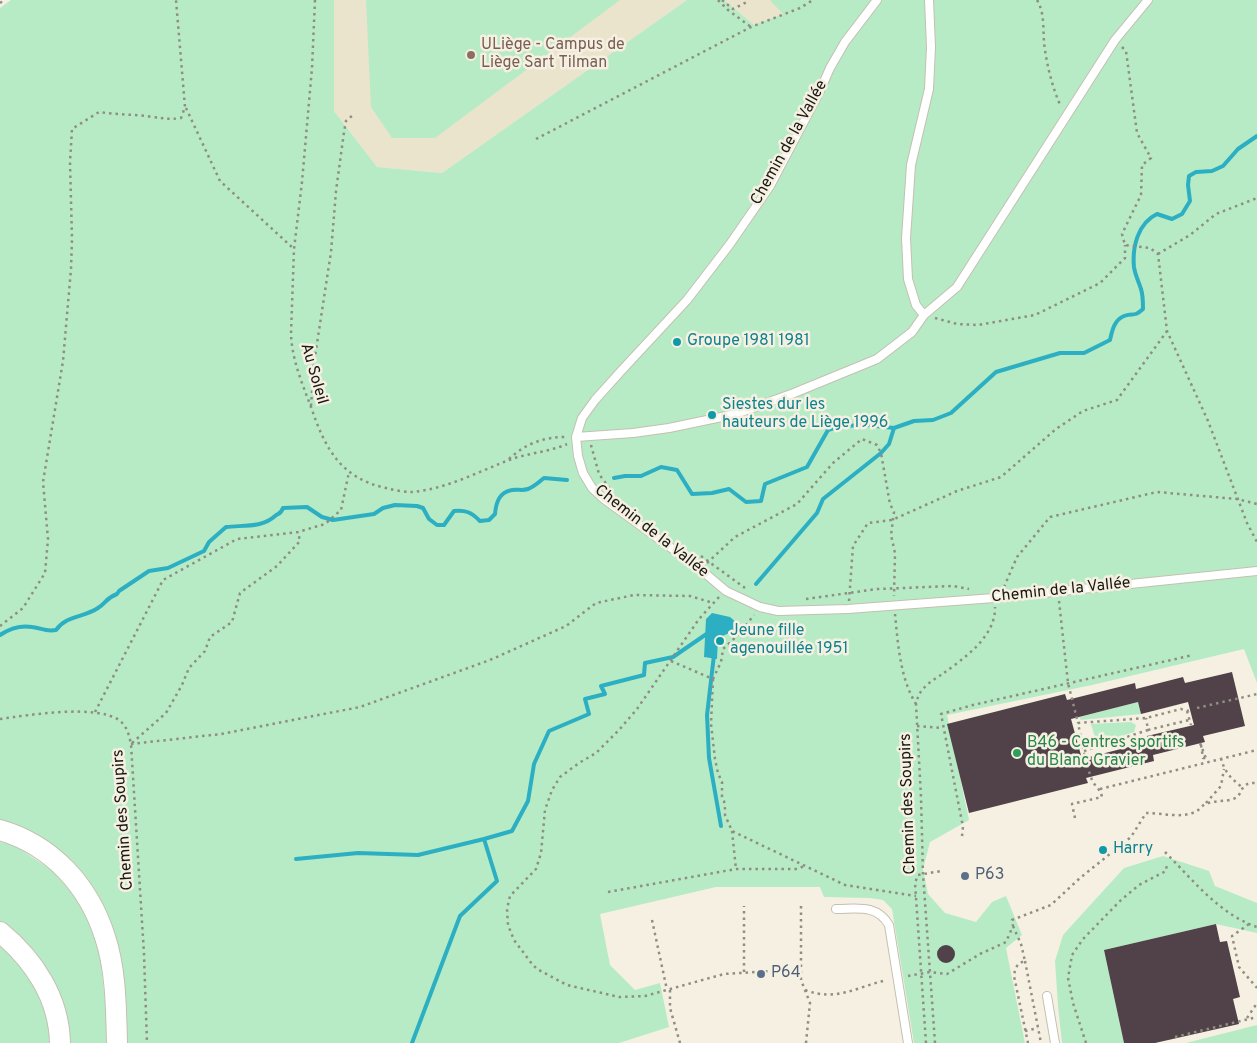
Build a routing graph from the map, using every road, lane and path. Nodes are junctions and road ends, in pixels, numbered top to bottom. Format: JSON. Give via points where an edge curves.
{"nodes":[{"id":1,"x":4,"y":0,"type":"edge"},
{"id":2,"x":176,"y":0,"type":"edge"},
{"id":3,"x":315,"y":0,"type":"edge"},
{"id":4,"x":718,"y":0,"type":"edge"},
{"id":5,"x":722,"y":0,"type":"edge"},
{"id":6,"x":813,"y":0,"type":"edge"},
{"id":7,"x":877,"y":0,"type":"edge"},
{"id":8,"x":929,"y":0,"type":"edge"},
{"id":9,"x":1037,"y":0,"type":"edge"},
{"id":10,"x":1148,"y":0,"type":"edge"},
{"id":11,"x":747,"y":2,"type":"dead end"},
{"id":12,"x":0,"y":3,"type":"edge"},
{"id":13,"x":751,"y":26,"type":"junction"},
{"id":14,"x":1115,"y":40,"type":"junction"},
{"id":15,"x":185,"y":107,"type":"junction"},
{"id":16,"x":352,"y":115,"type":"dead end"},
{"id":17,"x":1065,"y":117,"type":"junction"},
{"id":18,"x":536,"y":139,"type":"dead end"},
{"id":19,"x":1257,"y":198,"type":"edge"},
{"id":20,"x":1125,"y":245,"type":"junction"},
{"id":21,"x":294,"y":250,"type":"junction"},
{"id":22,"x":1158,"y":254,"type":"junction"},
{"id":23,"x":924,"y":315,"type":"junction"},
{"id":24,"x":1167,"y":331,"type":"junction"},
{"id":25,"x":311,"y":408,"type":"junction"},
{"id":26,"x":576,"y":436,"type":"junction"},
{"id":27,"x":590,"y":436,"type":"junction"},
{"id":28,"x":506,"y":461,"type":"junction"},
{"id":29,"x":349,"y":472,"type":"junction"},
{"id":30,"x":616,"y":495,"type":"dead end"},
{"id":31,"x":1237,"y":499,"type":"junction"},
{"id":32,"x":1257,"y":504,"type":"edge"},
{"id":33,"x":892,"y":520,"type":"junction"},
{"id":34,"x":298,"y":532,"type":"junction"},
{"id":35,"x":1257,"y":542,"type":"edge"},
{"id":36,"x":694,"y":551,"type":"dead end"},
{"id":37,"x":709,"y":561,"type":"junction"},
{"id":38,"x":700,"y":569,"type":"junction"},
{"id":39,"x":1257,"y":571,"type":"edge"},
{"id":40,"x":895,"y":588,"type":"junction"},
{"id":41,"x":748,"y":590,"type":"dead end"},
{"id":42,"x":726,"y":591,"type":"junction"},
{"id":43,"x":849,"y":592,"type":"junction"},
{"id":44,"x":1058,"y":592,"type":"junction"},
{"id":45,"x":994,"y":598,"type":"junction"},
{"id":46,"x":802,"y":600,"type":"dead end"},
{"id":47,"x":713,"y":603,"type":"junction"},
{"id":48,"x":894,"y":605,"type":"junction"},
{"id":49,"x":760,"y":607,"type":"junction"},
{"id":50,"x":848,"y":610,"type":"junction"},
{"id":51,"x":0,"y":626,"type":"edge"},
{"id":52,"x":1193,"y":655,"type":"dead end"},
{"id":53,"x":671,"y":660,"type":"junction"},
{"id":54,"x":713,"y":679,"type":"junction"},
{"id":55,"x":1068,"y":683,"type":"junction"},
{"id":56,"x":1257,"y":694,"type":"edge"},
{"id":57,"x":916,"y":704,"type":"junction"},
{"id":58,"x":1197,"y":708,"type":"dead end"},
{"id":59,"x":95,"y":712,"type":"junction"},
{"id":60,"x":1146,"y":718,"type":"junction"},
{"id":61,"x":0,"y":719,"type":"edge"},
{"id":62,"x":1189,"y":720,"type":"junction"},
{"id":63,"x":1078,"y":723,"type":"junction"},
{"id":64,"x":917,"y":726,"type":"junction"},
{"id":65,"x":1191,"y":726,"type":"dead end"},
{"id":66,"x":943,"y":728,"type":"junction"},
{"id":67,"x":1148,"y":730,"type":"junction"},
{"id":68,"x":131,"y":744,"type":"junction"},
{"id":69,"x":1200,"y":744,"type":"dead end"},
{"id":70,"x":1257,"y":750,"type":"edge"},
{"id":71,"x":1084,"y":751,"type":"junction"},
{"id":72,"x":1222,"y":758,"type":"junction"},
{"id":73,"x":1207,"y":759,"type":"junction"},
{"id":74,"x":1224,"y":768,"type":"junction"},
{"id":75,"x":1257,"y":783,"type":"edge"},
{"id":76,"x":1242,"y":787,"type":"junction"},
{"id":77,"x":1100,"y":789,"type":"junction"},
{"id":78,"x":1205,"y":804,"type":"junction"},
{"id":79,"x":1075,"y":818,"type":"dead end"},
{"id":80,"x":0,"y":830,"type":"edge"},
{"id":81,"x":732,"y":831,"type":"junction"},
{"id":82,"x":962,"y":836,"type":"dead end"},
{"id":83,"x":1165,"y":852,"type":"dead end"},
{"id":84,"x":1167,"y":863,"type":"dead end"},
{"id":85,"x":804,"y":866,"type":"junction"},
{"id":86,"x":736,"y":869,"type":"junction"},
{"id":87,"x":941,"y":871,"type":"dead end"},
{"id":88,"x":923,"y":874,"type":"junction"},
{"id":89,"x":608,"y":892,"type":"dead end"},
{"id":90,"x":916,"y":896,"type":"junction"},
{"id":91,"x":744,"y":906,"type":"dead end"},
{"id":92,"x":801,"y":906,"type":"dead end"},
{"id":93,"x":836,"y":909,"type":"dead end"},
{"id":94,"x":652,"y":920,"type":"dead end"},
{"id":95,"x":1249,"y":924,"type":"junction"},
{"id":96,"x":1013,"y":926,"type":"junction"},
{"id":97,"x":1257,"y":927,"type":"edge"},
{"id":98,"x":0,"y":932,"type":"edge"},
{"id":99,"x":1025,"y":961,"type":"junction"},
{"id":100,"x":744,"y":972,"type":"junction"},
{"id":101,"x":801,"y":972,"type":"junction"},
{"id":102,"x":930,"y":972,"type":"junction"},
{"id":103,"x":921,"y":974,"type":"junction"},
{"id":104,"x":897,"y":978,"type":"junction"},
{"id":105,"x":1257,"y":988,"type":"edge"},
{"id":106,"x":668,"y":990,"type":"junction"},
{"id":107,"x":805,"y":990,"type":"junction"},
{"id":108,"x":1047,"y":996,"type":"dead end"},
{"id":109,"x":1257,"y":1003,"type":"edge"},
{"id":110,"x":1257,"y":1017,"type":"edge"},
{"id":111,"x":1246,"y":1020,"type":"junction"},
{"id":112,"x":1038,"y":1028,"type":"junction"},
{"id":113,"x":1025,"y":1031,"type":"junction"},
{"id":114,"x":1175,"y":1037,"type":"dead end"},
{"id":115,"x":60,"y":1043,"type":"edge"},
{"id":116,"x":117,"y":1043,"type":"edge"},
{"id":117,"x":147,"y":1043,"type":"edge"},
{"id":118,"x":680,"y":1043,"type":"edge"},
{"id":119,"x":806,"y":1043,"type":"edge"},
{"id":120,"x":908,"y":1043,"type":"edge"},
{"id":121,"x":926,"y":1043,"type":"edge"},
{"id":122,"x":935,"y":1043,"type":"edge"},
{"id":123,"x":1028,"y":1043,"type":"edge"},
{"id":124,"x":1041,"y":1043,"type":"edge"},
{"id":125,"x":1055,"y":1043,"type":"edge"},
{"id":126,"x":1086,"y":1043,"type":"edge"}],
"edges":[{"from":1,"to":12,"type":"path"},
{"from":2,"to":15,"type":"path"},
{"from":3,"to":21,"type":"path","name":"Au Soleil","via":[[312,68]]},
{"from":4,"to":13,"type":"path"},
{"from":5,"to":11,"type":"path","via":[[733,9]]},
{"from":6,"to":13,"type":"path"},
{"from":7,"to":26,"type":"lane","name":"Chemin de la Vallée","via":[[845,42],[764,195],[687,300],[596,400],[582,418]]},
{"from":8,"to":23,"type":"lane","via":[[929,89],[911,165],[906,238],[908,279],[916,305]]},
{"from":9,"to":17,"type":"path","via":[[1042,8],[1044,49],[1054,91]]},
{"from":10,"to":14,"type":"lane"},
{"from":13,"to":18,"type":"path"},
{"from":14,"to":17,"type":"lane"},
{"from":14,"to":20,"type":"path","via":[[1126,51],[1137,133],[1151,158],[1142,165],[1141,195],[1122,234]]},
{"from":15,"to":21,"type":"path","via":[[220,181]]},
{"from":15,"to":51,"type":"path","via":[[181,118],[166,120],[99,112],[72,129],[72,239],[63,361],[43,482],[48,539],[45,573],[23,608]]},
{"from":16,"to":25,"type":"path","via":[[346,121],[344,132]]},
{"from":17,"to":23,"type":"lane","via":[[957,287]]},
{"from":19,"to":22,"type":"path","via":[[1216,214],[1190,235]]},
{"from":20,"to":22,"type":"path","via":[[1150,248]]},
{"from":20,"to":23,"type":"path","via":[[1125,258],[1100,283],[1035,315],[957,324]]},
{"from":21,"to":25,"type":"path","name":"Au Soleil","via":[[292,345]]},
{"from":22,"to":24,"type":"path"},
{"from":23,"to":27,"type":"lane","via":[[912,332],[876,359],[794,393],[736,414],[634,433]]},
{"from":24,"to":31,"type":"path","via":[[1208,421]]},
{"from":24,"to":33,"type":"path","via":[[1118,400],[1083,411],[1056,429],[1000,477],[957,491]]},
{"from":25,"to":29,"type":"path","name":"Au Soleil","via":[[322,439]]},
{"from":26,"to":27,"type":"lane"},
{"from":26,"to":28,"type":"path","name":"Au Soleil","via":[[566,444]]},
{"from":26,"to":28,"type":"path","via":[[536,441]]},
{"from":26,"to":38,"type":"lane","name":"Chemin de la Vallée","via":[[583,473],[592,488]]},
{"from":27,"to":30,"type":"path","via":[[599,474]]},
{"from":28,"to":29,"type":"path","name":"Au Soleil","via":[[445,485],[410,492],[373,486]]},
{"from":29,"to":34,"type":"path","via":[[340,510],[325,524]]},
{"from":31,"to":32,"type":"path"},
{"from":31,"to":35,"type":"path"},
{"from":31,"to":45,"type":"path","via":[[1157,492],[1050,517],[1017,557]]},
{"from":33,"to":37,"type":"path","via":[[894,512],[881,453],[877,444],[862,439],[833,463],[797,504],[735,537]]},
{"from":33,"to":40,"type":"path"},
{"from":33,"to":43,"type":"path","via":[[868,523],[853,546]]},
{"from":34,"to":59,"type":"path","via":[[237,539],[163,580]]},
{"from":34,"to":68,"type":"path","via":[[300,541],[277,566],[240,593],[232,622],[210,637],[205,652],[188,668],[166,713]]},
{"from":36,"to":37,"type":"path"},
{"from":37,"to":38,"type":"path"},
{"from":37,"to":41,"type":"path"},
{"from":38,"to":42,"type":"lane","name":"Chemin de la Vallée"},
{"from":39,"to":44,"type":"lane","name":"Chemin de la Vallée"},
{"from":40,"to":43,"type":"path"},
{"from":40,"to":45,"type":"path","via":[[961,587]]},
{"from":40,"to":48,"type":"path"},
{"from":42,"to":47,"type":"path"},
{"from":42,"to":49,"type":"lane","name":"Chemin de la Vallée"},
{"from":43,"to":46,"type":"path"},
{"from":43,"to":50,"type":"path"},
{"from":44,"to":45,"type":"lane","name":"Chemin de la Vallée"},
{"from":44,"to":55,"type":"path"},
{"from":45,"to":48,"type":"lane","name":"Chemin de la Vallée"},
{"from":45,"to":57,"type":"path","via":[[995,618],[989,630],[964,658],[920,692]]},
{"from":47,"to":53,"type":"path"},
{"from":47,"to":68,"type":"path","via":[[690,596],[634,595],[596,603],[566,626],[498,656],[360,707],[221,734]]},
{"from":48,"to":50,"type":"lane","name":"Chemin de la Vallée"},
{"from":48,"to":57,"type":"path","via":[[904,678]]},
{"from":49,"to":50,"type":"lane","name":"Chemin de la Vallée","via":[[778,611]]},
{"from":49,"to":54,"type":"path","via":[[724,649]]},
{"from":52,"to":55,"type":"path"},
{"from":53,"to":54,"type":"path"},
{"from":53,"to":106,"type":"path","via":[[619,730],[596,753],[560,777],[545,810],[542,853],[536,869],[510,896],[507,909],[508,925],[514,940],[532,964],[559,982],[619,997],[645,996]]},
{"from":54,"to":81,"type":"path","via":[[711,724],[715,759],[722,782],[724,815]]},
{"from":55,"to":63,"type":"path"},
{"from":55,"to":66,"type":"path","via":[[941,714]]},
{"from":56,"to":58,"type":"path"},
{"from":57,"to":64,"type":"path","name":"Chemin des Soupirs"},
{"from":59,"to":61,"type":"path","name":"Chemin des Soupirs"},
{"from":59,"to":68,"type":"path","name":"Chemin des Soupirs","via":[[119,721],[128,730]]},
{"from":60,"to":62,"type":"path","via":[[1181,709],[1188,710]]},
{"from":60,"to":63,"type":"path"},
{"from":60,"to":67,"type":"path"},
{"from":62,"to":65,"type":"path"},
{"from":62,"to":67,"type":"path"},
{"from":63,"to":71,"type":"path"},
{"from":64,"to":66,"type":"path"},
{"from":64,"to":88,"type":"path","name":"Chemin des Soupirs"},
{"from":66,"to":82,"type":"path","via":[[963,827]]},
{"from":67,"to":71,"type":"path"},
{"from":68,"to":117,"type":"path","name":"Chemin des Soupirs"},
{"from":69,"to":73,"type":"path"},
{"from":70,"to":72,"type":"path"},
{"from":71,"to":77,"type":"path","via":[[1093,783]]},
{"from":72,"to":73,"type":"path"},
{"from":72,"to":74,"type":"path"},
{"from":73,"to":77,"type":"path"},
{"from":74,"to":76,"type":"path"},
{"from":74,"to":78,"type":"path","via":[[1222,786]]},
{"from":75,"to":76,"type":"path"},
{"from":76,"to":78,"type":"path","via":[[1234,799]]},
{"from":77,"to":79,"type":"path","via":[[1102,797],[1072,804]]},
{"from":78,"to":96,"type":"path","via":[[1196,811],[1181,815],[1146,813],[1131,837],[1051,905],[1012,920]]},
{"from":80,"to":116,"type":"main road","via":[[24,838],[57,860],[76,880],[92,906],[106,937],[112,967]]},
{"from":81,"to":85,"type":"path"},
{"from":81,"to":86,"type":"path"},
{"from":83,"to":95,"type":"path","via":[[1219,907]]},
{"from":84,"to":126,"type":"path","via":[[1166,871],[1139,885],[1121,900],[1072,955],[1068,978]]},
{"from":85,"to":86,"type":"path","via":[[798,869]]},
{"from":85,"to":90,"type":"path","via":[[845,885]]},
{"from":86,"to":89,"type":"path"},
{"from":87,"to":88,"type":"path"},
{"from":88,"to":90,"type":"path","via":[[916,879]]},
{"from":88,"to":102,"type":"path","name":"Chemin des Soupirs"},
{"from":90,"to":103,"type":"path"},
{"from":91,"to":100,"type":"path"},
{"from":92,"to":101,"type":"path"},
{"from":93,"to":104,"type":"lane","via":[[872,909],[885,918]]},
{"from":94,"to":106,"type":"path"},
{"from":95,"to":97,"type":"path"},
{"from":95,"to":105,"type":"path","via":[[1232,936],[1239,967]]},
{"from":96,"to":99,"type":"path","via":[[1022,944]]},
{"from":96,"to":102,"type":"path","via":[[1006,942],[947,974]]},
{"from":98,"to":115,"type":"main road","via":[[25,955],[42,981],[54,1008]]},
{"from":99,"to":112,"type":"path"},
{"from":99,"to":113,"type":"path","via":[[1015,968],[1014,976]]},
{"from":100,"to":101,"type":"path"},
{"from":100,"to":106,"type":"path","via":[[724,974]]},
{"from":101,"to":107,"type":"path"},
{"from":102,"to":103,"type":"path"},
{"from":102,"to":122,"type":"path","name":"Chemin des Soupirs"},
{"from":103,"to":104,"type":"path"},
{"from":103,"to":121,"type":"path"},
{"from":104,"to":107,"type":"path","via":[[842,994],[822,995]]},
{"from":104,"to":120,"type":"lane"},
{"from":106,"to":118,"type":"path"},
{"from":107,"to":119,"type":"path","via":[[810,1004]]},
{"from":108,"to":125,"type":"lane"},
{"from":109,"to":111,"type":"path"},
{"from":110,"to":111,"type":"path"},
{"from":111,"to":114,"type":"path"},
{"from":112,"to":113,"type":"path"},
{"from":112,"to":124,"type":"path"},
{"from":113,"to":123,"type":"path"}]}
